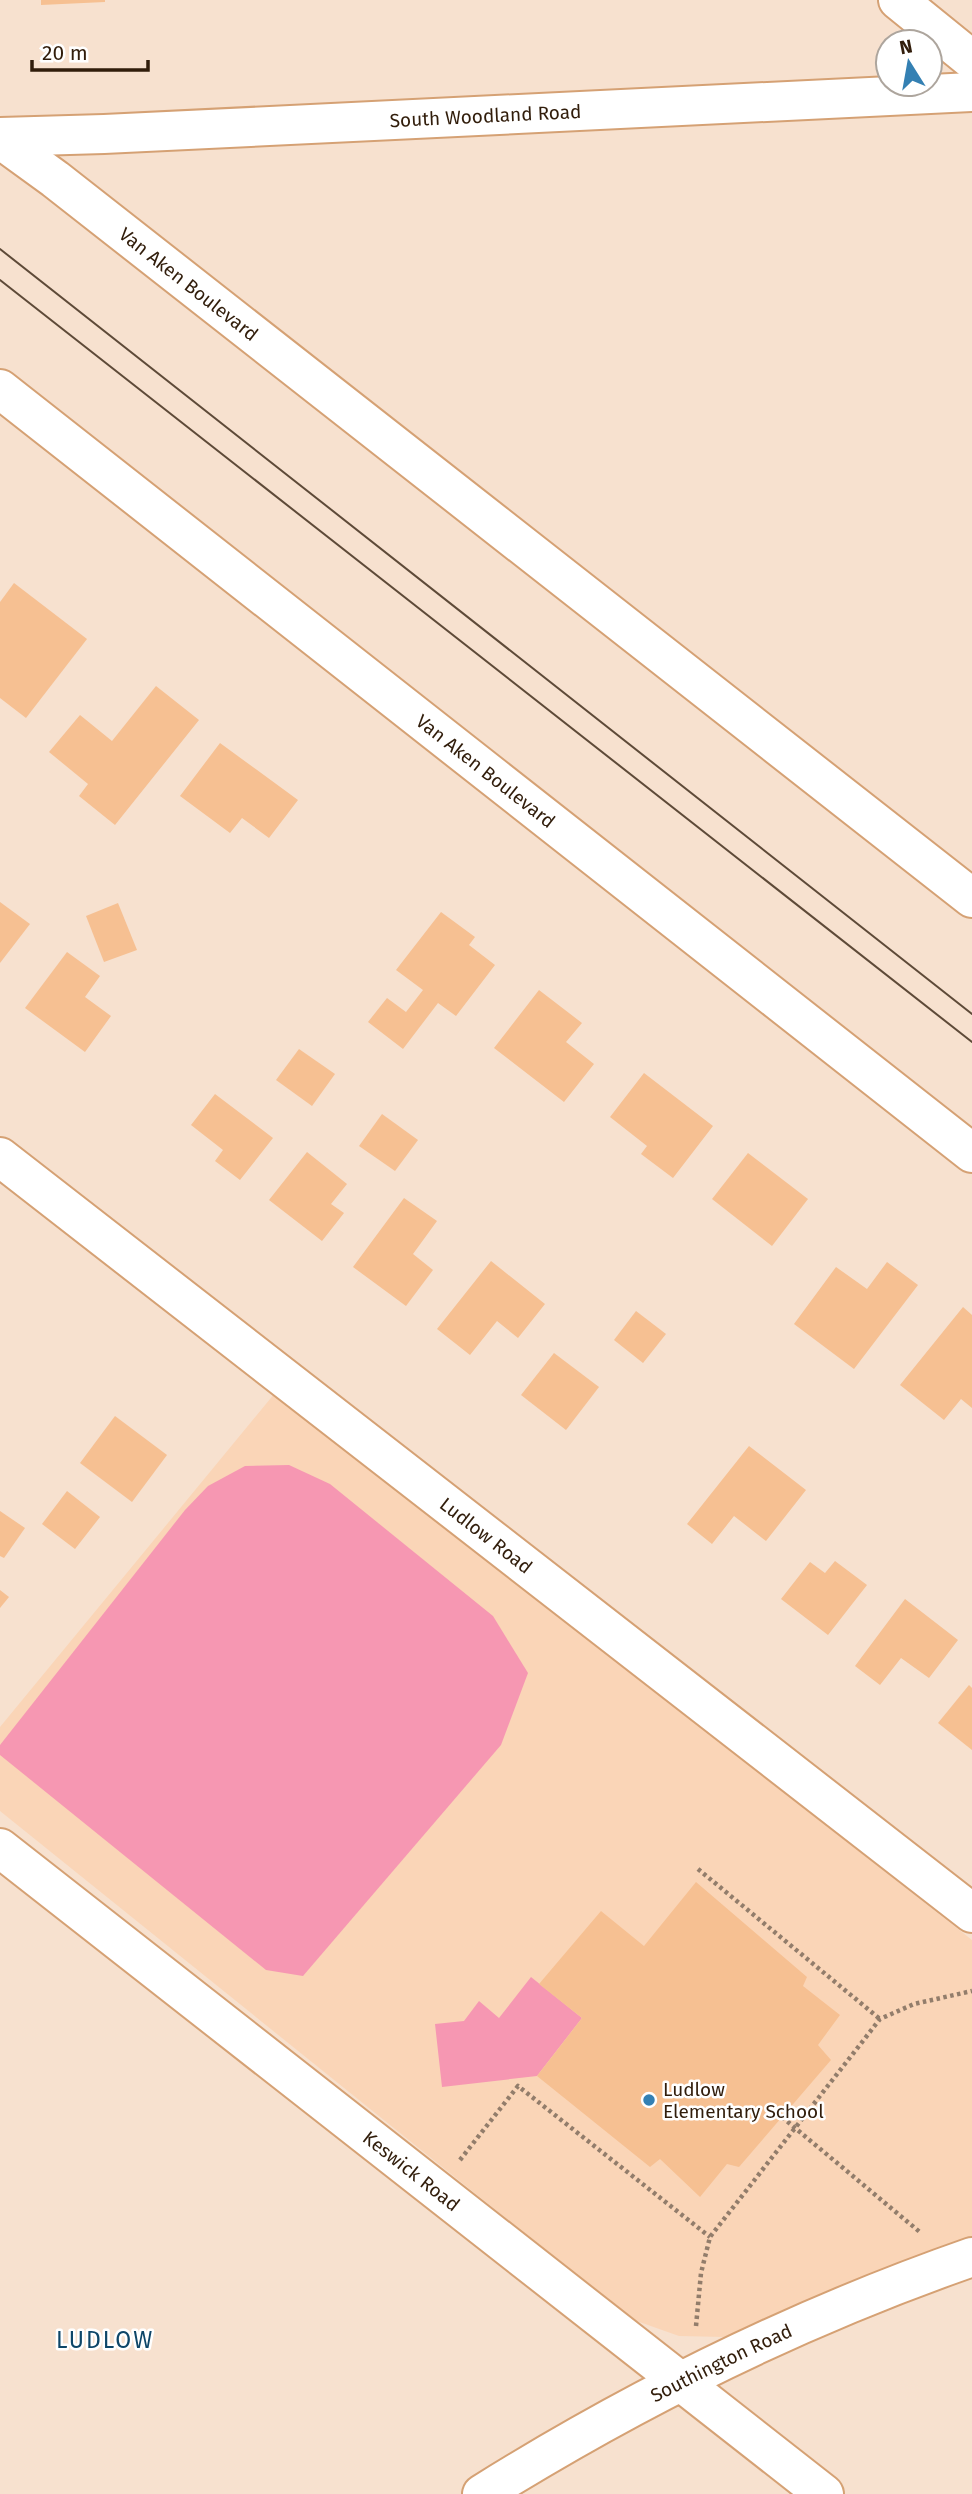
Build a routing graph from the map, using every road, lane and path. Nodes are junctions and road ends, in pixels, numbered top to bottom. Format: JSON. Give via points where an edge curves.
{"nodes":[{"id":1,"x":898,"y":0,"type":"edge"},
{"id":2,"x":972,"y":60,"type":"edge"},
{"id":3,"x":972,"y":92,"type":"edge"},
{"id":4,"x":0,"y":138,"type":"edge"},
{"id":5,"x":0,"y":389,"type":"edge"},
{"id":6,"x":972,"y":898,"type":"edge"},
{"id":7,"x":972,"y":1153,"type":"edge"},
{"id":8,"x":0,"y":1157,"type":"edge"},
{"id":9,"x":0,"y":1849,"type":"edge"},
{"id":10,"x":698,"y":1869,"type":"dead end"},
{"id":11,"x":972,"y":1913,"type":"edge"},
{"id":12,"x":972,"y":1991,"type":"edge"},
{"id":13,"x":880,"y":2019,"type":"junction"},
{"id":14,"x":782,"y":2118,"type":"dead end"},
{"id":15,"x":795,"y":2129,"type":"junction"},
{"id":16,"x":459,"y":2162,"type":"dead end"},
{"id":17,"x":710,"y":2237,"type":"junction"},
{"id":18,"x":927,"y":2239,"type":"dead end"},
{"id":19,"x":972,"y":2257,"type":"edge"},
{"id":20,"x":696,"y":2326,"type":"dead end"},
{"id":21,"x":679,"y":2381,"type":"junction"},
{"id":22,"x":482,"y":2494,"type":"edge"},
{"id":23,"x":824,"y":2494,"type":"edge"}],
"edges":[{"from":1,"to":2,"type":"street"},
{"from":3,"to":4,"type":"street","name":"South Woodland Road"},
{"from":4,"to":6,"type":"street","name":"Van Aken Boulevard"},
{"from":5,"to":7,"type":"street","name":"Van Aken Boulevard"},
{"from":8,"to":11,"type":"street","name":"Ludlow Road"},
{"from":9,"to":21,"type":"street","name":"Keswick Road"},
{"from":10,"to":13,"type":"path"},
{"from":12,"to":13,"type":"path","via":[[914,2004]]},
{"from":13,"to":15,"type":"path"},
{"from":14,"to":15,"type":"path"},
{"from":15,"to":17,"type":"path"},
{"from":15,"to":18,"type":"path"},
{"from":16,"to":17,"type":"path","via":[[518,2086]]},
{"from":17,"to":20,"type":"path"},
{"from":19,"to":21,"type":"street","name":"Southington Road","via":[[844,2305]]},
{"from":21,"to":22,"type":"street","name":"Southington Road"},
{"from":21,"to":23,"type":"street","name":"Keswick Road"}]}
